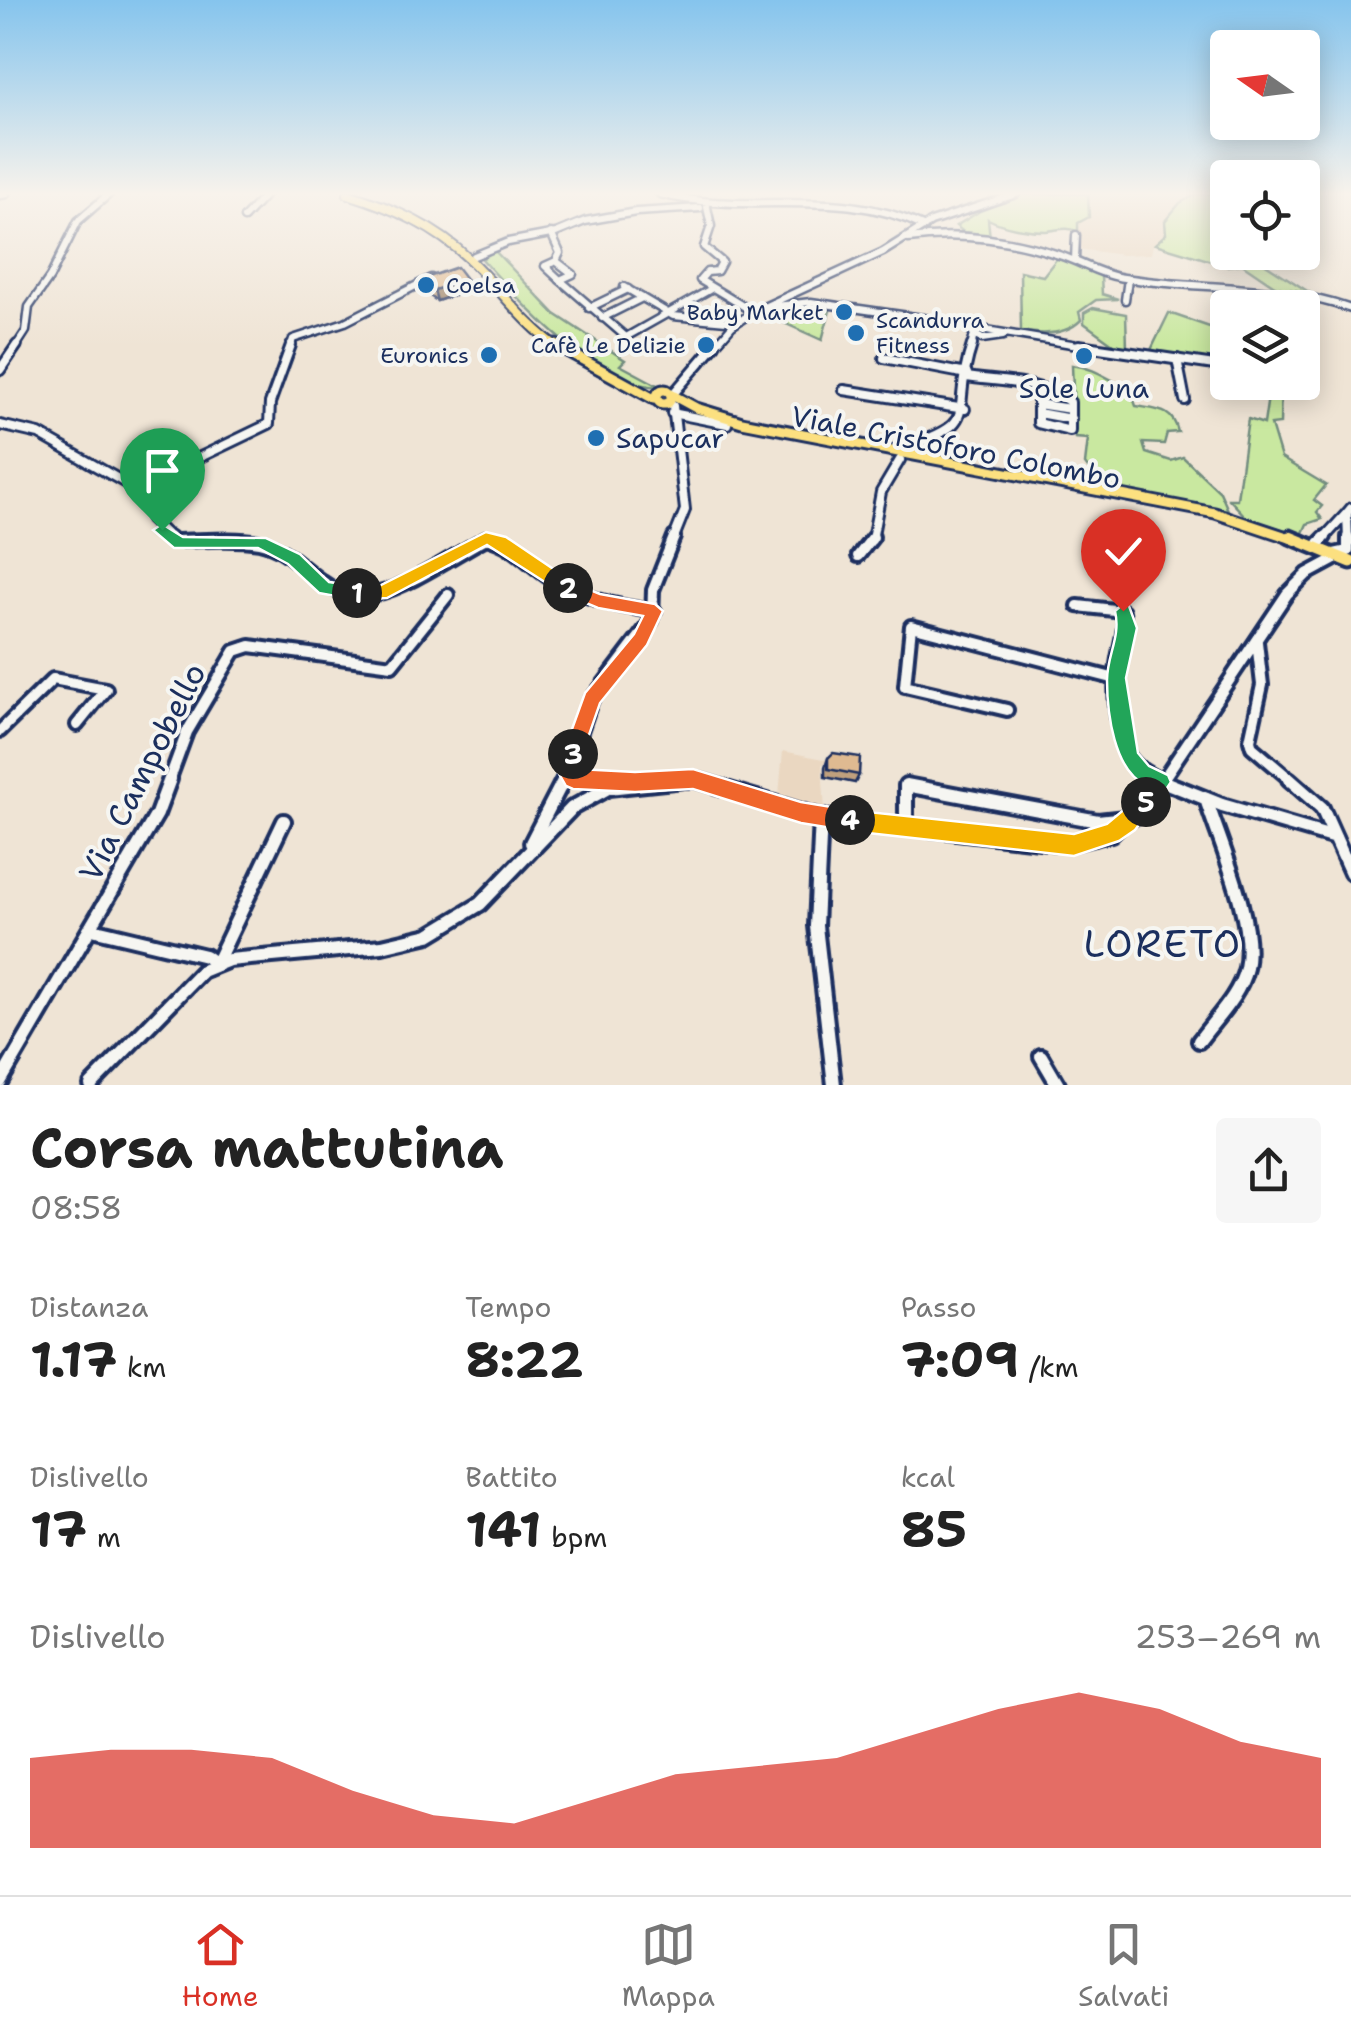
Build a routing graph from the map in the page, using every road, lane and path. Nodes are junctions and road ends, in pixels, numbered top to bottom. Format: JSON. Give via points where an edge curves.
{"nodes":[{"id":1,"x":66,"y":245,"type":"edge"},
{"id":2,"x":452,"y":245,"type":"edge"},
{"id":3,"x":455,"y":245,"type":"edge"},
{"id":4,"x":502,"y":245,"type":"edge"},
{"id":5,"x":554,"y":245,"type":"edge"},
{"id":6,"x":705,"y":245,"type":"edge"},
{"id":7,"x":895,"y":245,"type":"edge"},
{"id":8,"x":1006,"y":245,"type":"edge"},
{"id":9,"x":1076,"y":245,"type":"edge"},
{"id":10,"x":715,"y":255,"type":"joint"},
{"id":11,"x":558,"y":257,"type":"junction"},
{"id":12,"x":472,"y":258,"type":"junction"},
{"id":13,"x":1075,"y":260,"type":"junction"},
{"id":14,"x":461,"y":266,"type":"edge"},
{"id":15,"x":440,"y":274,"type":"edge"},
{"id":16,"x":834,"y":276,"type":"junction"},
{"id":17,"x":1128,"y":279,"type":"junction"},
{"id":18,"x":561,"y":281,"type":"junction"},
{"id":19,"x":711,"y":289,"type":"junction"},
{"id":20,"x":1263,"y":290,"type":"edge"},
{"id":21,"x":802,"y":291,"type":"junction"},
{"id":22,"x":818,"y":293,"type":"junction"},
{"id":23,"x":642,"y":298,"type":"junction"},
{"id":24,"x":1125,"y":300,"type":"dead end"},
{"id":25,"x":809,"y":302,"type":"junction"},
{"id":26,"x":1320,"y":302,"type":"edge"},
{"id":27,"x":855,"y":307,"type":"junction"},
{"id":28,"x":589,"y":308,"type":"junction"},
{"id":29,"x":1351,"y":309,"type":"edge"},
{"id":30,"x":756,"y":311,"type":"junction"},
{"id":31,"x":668,"y":313,"type":"junction"},
{"id":32,"x":602,"y":318,"type":"junction"},
{"id":33,"x":936,"y":320,"type":"junction"},
{"id":34,"x":737,"y":322,"type":"junction"},
{"id":35,"x":974,"y":333,"type":"junction"},
{"id":36,"x":989,"y":333,"type":"junction"},
{"id":37,"x":1020,"y":336,"type":"joint"},
{"id":38,"x":626,"y":337,"type":"joint"},
{"id":39,"x":970,"y":351,"type":"junction"},
{"id":40,"x":884,"y":358,"type":"dead end"},
{"id":41,"x":1177,"y":359,"type":"junction"},
{"id":42,"x":1210,"y":364,"type":"edge"},
{"id":43,"x":0,"y":370,"type":"edge"},
{"id":44,"x":966,"y":375,"type":"junction"},
{"id":45,"x":860,"y":382,"type":"dead end"},
{"id":46,"x":844,"y":390,"type":"dead end"},
{"id":47,"x":1038,"y":390,"type":"junction"},
{"id":48,"x":906,"y":394,"type":"junction"},
{"id":49,"x":1186,"y":400,"type":"dead end"},
{"id":50,"x":667,"y":401,"type":"junction"},
{"id":51,"x":965,"y":406,"type":"junction"},
{"id":52,"x":0,"y":425,"type":"edge"},
{"id":53,"x":937,"y":436,"type":"junction"},
{"id":54,"x":890,"y":452,"type":"junction"},
{"id":55,"x":900,"y":460,"type":"junction"},
{"id":56,"x":933,"y":460,"type":"junction"},
{"id":57,"x":143,"y":493,"type":"junction"},
{"id":58,"x":1349,"y":511,"type":"edge"},
{"id":59,"x":1350,"y":533,"type":"edge"},
{"id":60,"x":1319,"y":543,"type":"dead end"},
{"id":61,"x":858,"y":556,"type":"dead end"},
{"id":62,"x":1333,"y":557,"type":"junction"},
{"id":63,"x":1350,"y":558,"type":"edge"},
{"id":64,"x":448,"y":595,"type":"dead end"},
{"id":65,"x":1078,"y":606,"type":"dead end"},
{"id":66,"x":655,"y":611,"type":"junction"},
{"id":67,"x":1256,"y":642,"type":"junction"},
{"id":68,"x":1116,"y":678,"type":"junction"},
{"id":69,"x":1007,"y":710,"type":"dead end"},
{"id":70,"x":77,"y":726,"type":"dead end"},
{"id":71,"x":0,"y":731,"type":"edge"},
{"id":72,"x":568,"y":772,"type":"junction"},
{"id":73,"x":635,"y":782,"type":"junction"},
{"id":74,"x":1161,"y":782,"type":"junction"},
{"id":75,"x":1206,"y":799,"type":"junction"},
{"id":76,"x":821,"y":817,"type":"junction"},
{"id":77,"x":1134,"y":817,"type":"junction"},
{"id":78,"x":284,"y":821,"type":"dead end"},
{"id":79,"x":906,"y":828,"type":"junction"},
{"id":80,"x":1335,"y":838,"type":"junction"},
{"id":81,"x":526,"y":855,"type":"junction"},
{"id":82,"x":1351,"y":872,"type":"edge"},
{"id":83,"x":92,"y":928,"type":"junction"},
{"id":84,"x":216,"y":964,"type":"junction"},
{"id":85,"x":1199,"y":1041,"type":"dead end"},
{"id":86,"x":1041,"y":1056,"type":"dead end"},
{"id":87,"x":0,"y":1082,"type":"edge"},
{"id":88,"x":91,"y":1085,"type":"edge"},
{"id":89,"x":834,"y":1085,"type":"edge"},
{"id":90,"x":1058,"y":1085,"type":"edge"}],
"edges":[{"from":1,"to":43,"type":"street"},
{"from":2,"to":12,"type":"main road","name":"Viale Cristoforo Colombo"},
{"from":3,"to":12,"type":"main road","name":"Viale Cristoforo Colombo"},
{"from":4,"to":12,"type":"street"},
{"from":5,"to":11,"type":"street"},
{"from":6,"to":10,"type":"street"},
{"from":7,"to":16,"type":"street"},
{"from":8,"to":13,"type":"street"},
{"from":9,"to":13,"type":"street"},
{"from":10,"to":19,"type":"street","via":[[722,266],[700,280]]},
{"from":11,"to":18,"type":"street","via":[[573,274]]},
{"from":11,"to":18,"type":"street","via":[[545,266]]},
{"from":12,"to":14,"type":"street"},
{"from":12,"to":50,"type":"main road","name":"Viale Cristoforo Colombo","via":[[552,337]]},
{"from":13,"to":17,"type":"street"},
{"from":15,"to":57,"type":"street","via":[[345,322],[298,335],[270,402],[269,424],[166,474]]},
{"from":16,"to":21,"type":"street"},
{"from":16,"to":22,"type":"street"},
{"from":17,"to":20,"type":"street"},
{"from":17,"to":24,"type":"street"},
{"from":18,"to":28,"type":"street"},
{"from":19,"to":30,"type":"street"},
{"from":19,"to":31,"type":"street"},
{"from":21,"to":22,"type":"street"},
{"from":21,"to":25,"type":"street","via":[[798,297]]},
{"from":21,"to":30,"type":"street"},
{"from":22,"to":25,"type":"street"},
{"from":22,"to":27,"type":"street"},
{"from":23,"to":28,"type":"street","via":[[626,288]]},
{"from":23,"to":31,"type":"street"},
{"from":23,"to":32,"type":"street"},
{"from":25,"to":27,"type":"street"},
{"from":25,"to":30,"type":"street"},
{"from":26,"to":29,"type":"street"},
{"from":27,"to":33,"type":"street"},
{"from":28,"to":32,"type":"street"},
{"from":30,"to":34,"type":"street"},
{"from":31,"to":34,"type":"street"},
{"from":31,"to":38,"type":"street"},
{"from":32,"to":38,"type":"street"},
{"from":33,"to":35,"type":"street"},
{"from":33,"to":36,"type":"street"},
{"from":34,"to":50,"type":"street"},
{"from":35,"to":36,"type":"street"},
{"from":35,"to":36,"type":"street"},
{"from":35,"to":39,"type":"street"},
{"from":36,"to":37,"type":"street"},
{"from":36,"to":39,"type":"street"},
{"from":37,"to":41,"type":"street"},
{"from":39,"to":44,"type":"street"},
{"from":40,"to":44,"type":"street"},
{"from":41,"to":42,"type":"street"},
{"from":41,"to":49,"type":"street"},
{"from":44,"to":47,"type":"street"},
{"from":44,"to":51,"type":"street"},
{"from":45,"to":48,"type":"street","via":[[870,390]]},
{"from":46,"to":48,"type":"street"},
{"from":47,"to":47,"type":"street","via":[[1068,398],[1070,414],[1038,408]]},
{"from":48,"to":51,"type":"street"},
{"from":50,"to":54,"type":"main road","name":"Viale Cristoforo Colombo"},
{"from":50,"to":55,"type":"main road","name":"Viale Cristoforo Colombo","via":[[727,424]]},
{"from":50,"to":66,"type":"street","via":[[685,510],[653,590]]},
{"from":51,"to":53,"type":"street","via":[[951,429]]},
{"from":52,"to":57,"type":"street","via":[[50,436]]},
{"from":53,"to":54,"type":"street"},
{"from":53,"to":56,"type":"street","via":[[930,446]]},
{"from":54,"to":56,"type":"main road","name":"Viale Cristoforo Colombo"},
{"from":55,"to":61,"type":"street","via":[[880,492],[874,538]]},
{"from":55,"to":62,"type":"main road","name":"Viale Cristoforo Colombo","via":[[1219,521]]},
{"from":56,"to":62,"type":"main road","name":"Viale Cristoforo Colombo","via":[[1215,513]]},
{"from":57,"to":66,"type":"street","via":[[152,520],[174,541],[260,542],[294,559],[325,588],[381,593],[486,538],[572,590]]},
{"from":58,"to":59,"type":"street"},
{"from":58,"to":60,"type":"street"},
{"from":59,"to":63,"type":"street"},
{"from":62,"to":63,"type":"main road","name":"Viale Cristoforo Colombo"},
{"from":62,"to":67,"type":"street","via":[[1280,600]]},
{"from":64,"to":83,"type":"street","name":"Via Campobello","via":[[392,665],[244,645],[235,651],[187,732],[166,796]]},
{"from":65,"to":68,"type":"street","via":[[1123,606],[1128,628]]},
{"from":66,"to":72,"type":"street","via":[[592,699]]},
{"from":67,"to":74,"type":"street"},
{"from":67,"to":80,"type":"street","via":[[1262,685],[1252,747],[1310,795]]},
{"from":68,"to":69,"type":"street","via":[[911,626],[906,686]]},
{"from":68,"to":74,"type":"street","via":[[1128,757]]},
{"from":70,"to":71,"type":"street","via":[[106,688],[60,678],[45,684]]},
{"from":72,"to":73,"type":"street","via":[[573,779]]},
{"from":72,"to":81,"type":"street"},
{"from":73,"to":76,"type":"street","via":[[709,782]]},
{"from":73,"to":81,"type":"street","via":[[591,794]]},
{"from":74,"to":75,"type":"street"},
{"from":74,"to":77,"type":"street"},
{"from":75,"to":80,"type":"street"},
{"from":75,"to":85,"type":"street","via":[[1248,959]]},
{"from":76,"to":79,"type":"street"},
{"from":76,"to":89,"type":"street","via":[[816,926]]},
{"from":77,"to":79,"type":"street","via":[[1112,834],[1074,845]]},
{"from":77,"to":79,"type":"street","via":[[1098,820],[906,786]]},
{"from":78,"to":84,"type":"street"},
{"from":80,"to":82,"type":"street"},
{"from":81,"to":84,"type":"street","via":[[480,904],[429,934],[382,946]]},
{"from":83,"to":84,"type":"street"},
{"from":83,"to":87,"type":"street","name":"Via Campobello"},
{"from":84,"to":88,"type":"street","via":[[190,981]]},
{"from":86,"to":90,"type":"street"}]}
